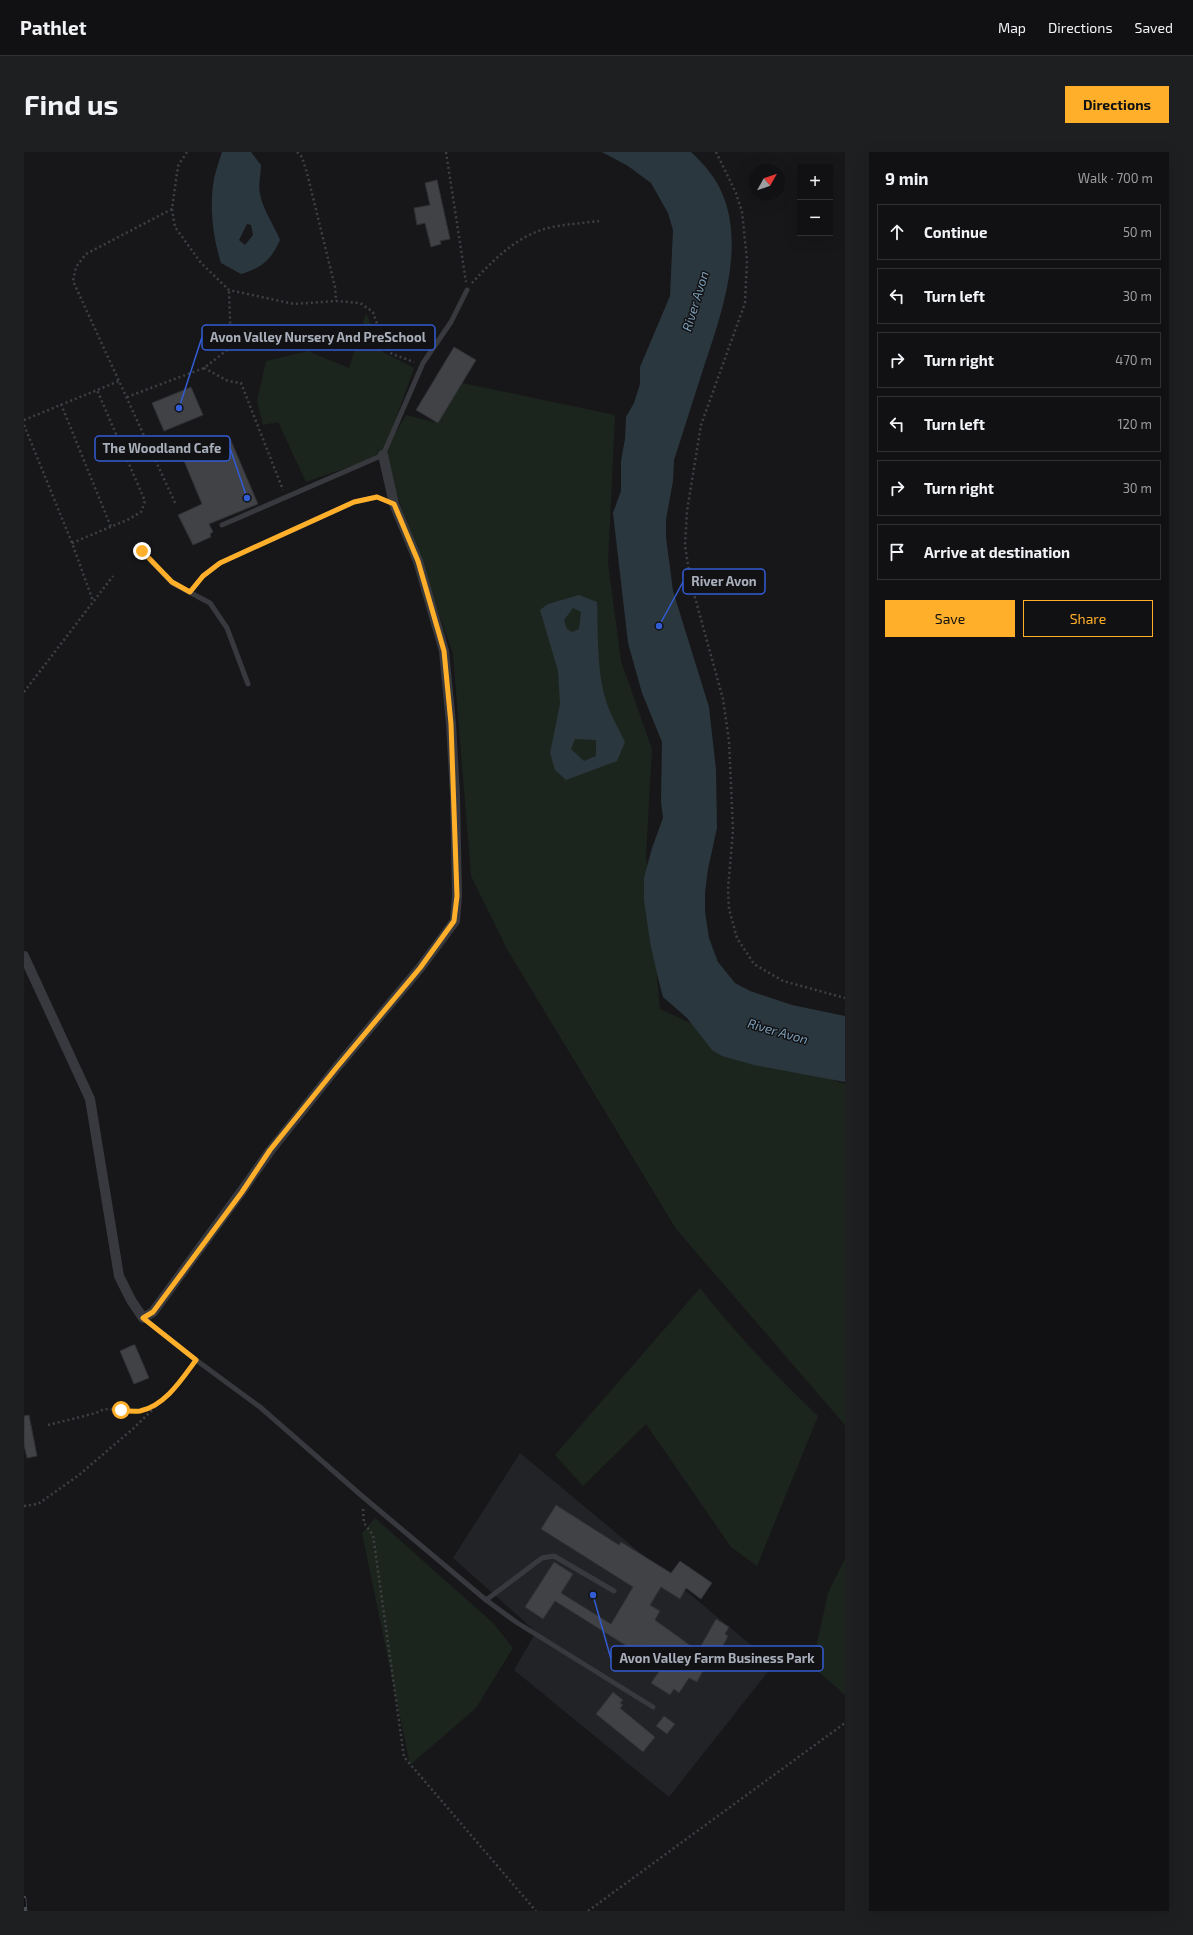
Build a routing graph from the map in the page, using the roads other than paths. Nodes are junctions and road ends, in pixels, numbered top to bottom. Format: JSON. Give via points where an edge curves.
{"nodes":[{"id":1,"x":467,"y":290,"type":"road end"},
{"id":2,"x":382,"y":455,"type":"junction"},
{"id":3,"x":394,"y":504,"type":"junction"},
{"id":4,"x":222,"y":525,"type":"dead end"},
{"id":5,"x":142,"y":551,"type":"dead end"},
{"id":6,"x":190,"y":592,"type":"junction"},
{"id":7,"x":248,"y":684,"type":"dead end"},
{"id":8,"x":24,"y":956,"type":"edge"},
{"id":9,"x":143,"y":1318,"type":"junction"},
{"id":10,"x":614,"y":1591,"type":"dead end"},
{"id":11,"x":486,"y":1600,"type":"junction"},
{"id":12,"x":653,"y":1707,"type":"dead end"}],
"edges":[{"from":1,"to":2,"type":"lane","via":[[451,322],[423,363]]},
{"from":2,"to":3,"type":"street"},
{"from":2,"to":4,"type":"lane"},
{"from":3,"to":6,"type":"lane","via":[[377,497],[354,502],[220,563],[203,576]]},
{"from":3,"to":9,"type":"street","via":[[418,561],[444,651],[455,795],[457,896],[454,921],[420,968],[270,1150],[153,1312]]},
{"from":5,"to":6,"type":"lane","via":[[172,582]]},
{"from":6,"to":7,"type":"lane","via":[[210,603],[227,628]]},
{"from":8,"to":9,"type":"street","via":[[90,1099],[119,1276]]},
{"from":9,"to":11,"type":"lane","via":[[260,1407]]},
{"from":10,"to":11,"type":"lane","via":[[554,1556],[542,1558]]},
{"from":11,"to":12,"type":"lane","via":[[516,1622]]}]}
